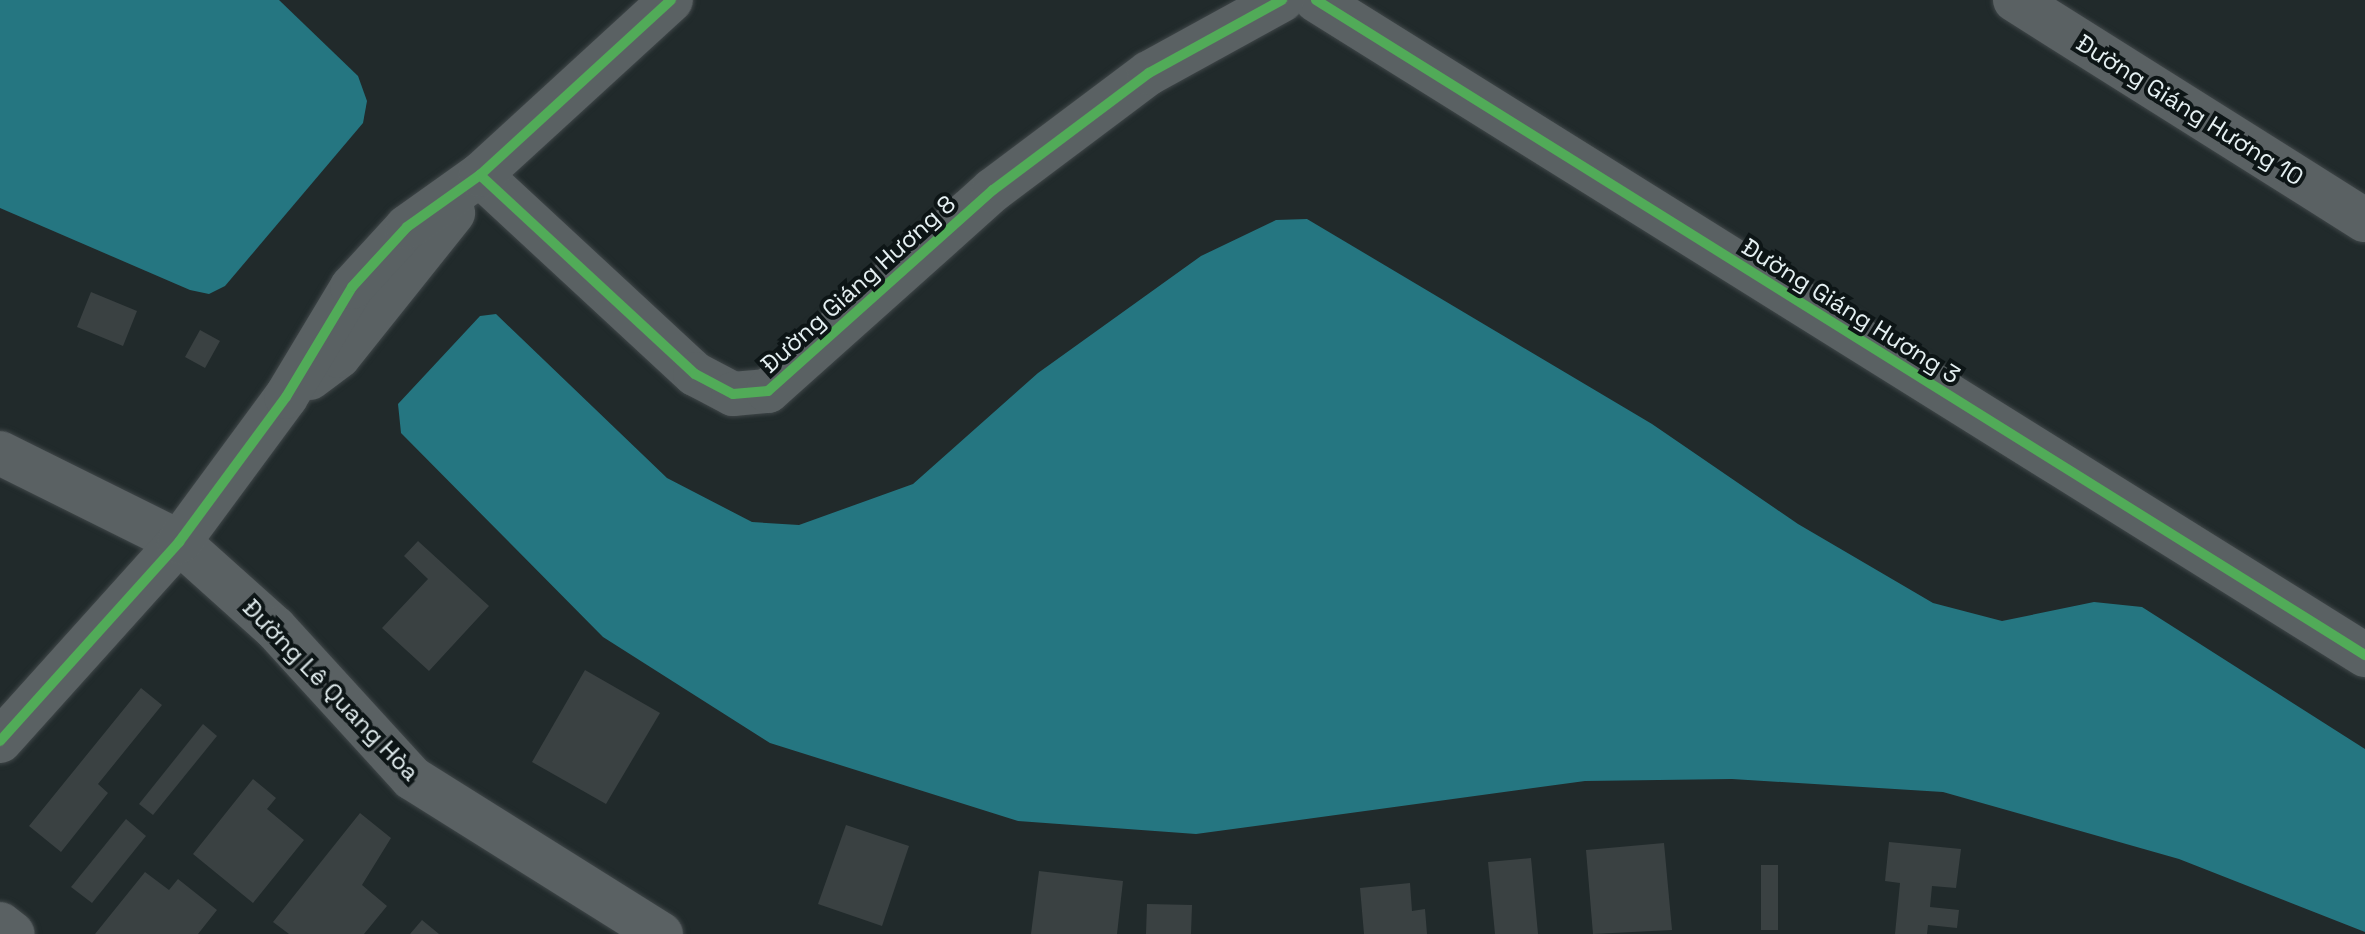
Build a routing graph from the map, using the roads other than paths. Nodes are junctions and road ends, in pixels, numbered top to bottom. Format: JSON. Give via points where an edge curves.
{"nodes":[{"id":1,"x":671,"y":0,"type":"edge"},
{"id":2,"x":1282,"y":0,"type":"edge"},
{"id":3,"x":1316,"y":0,"type":"edge"},
{"id":4,"x":2015,"y":0,"type":"edge"},
{"id":5,"x":480,"y":175,"type":"junction"},
{"id":6,"x":2365,"y":220,"type":"edge"},
{"id":7,"x":0,"y":453,"type":"edge"},
{"id":8,"x":179,"y":542,"type":"junction"},
{"id":9,"x":2365,"y":655,"type":"edge"},
{"id":10,"x":0,"y":741,"type":"edge"},
{"id":11,"x":0,"y":924,"type":"edge"},
{"id":12,"x":13,"y":934,"type":"edge"},
{"id":13,"x":661,"y":934,"type":"edge"}],
"edges":[{"from":1,"to":5,"type":"street"},
{"from":2,"to":5,"type":"street","name":"Đường Giáng Hương 8","via":[[1149,73],[993,190],[768,391],[733,394],[695,374]]},
{"from":3,"to":9,"type":"street","name":"Đường Giáng Hương 3"},
{"from":4,"to":6,"type":"street","name":"Đường Giáng Hương 10"},
{"from":5,"to":8,"type":"street","via":[[407,227],[366,296]]},
{"from":7,"to":8,"type":"street","name":"Đường Lê Quang Hòa"},
{"from":8,"to":10,"type":"street"},
{"from":8,"to":13,"type":"street","name":"Đường Lê Quang Hòa","via":[[275,628],[412,778]]},
{"from":11,"to":12,"type":"street"}]}
